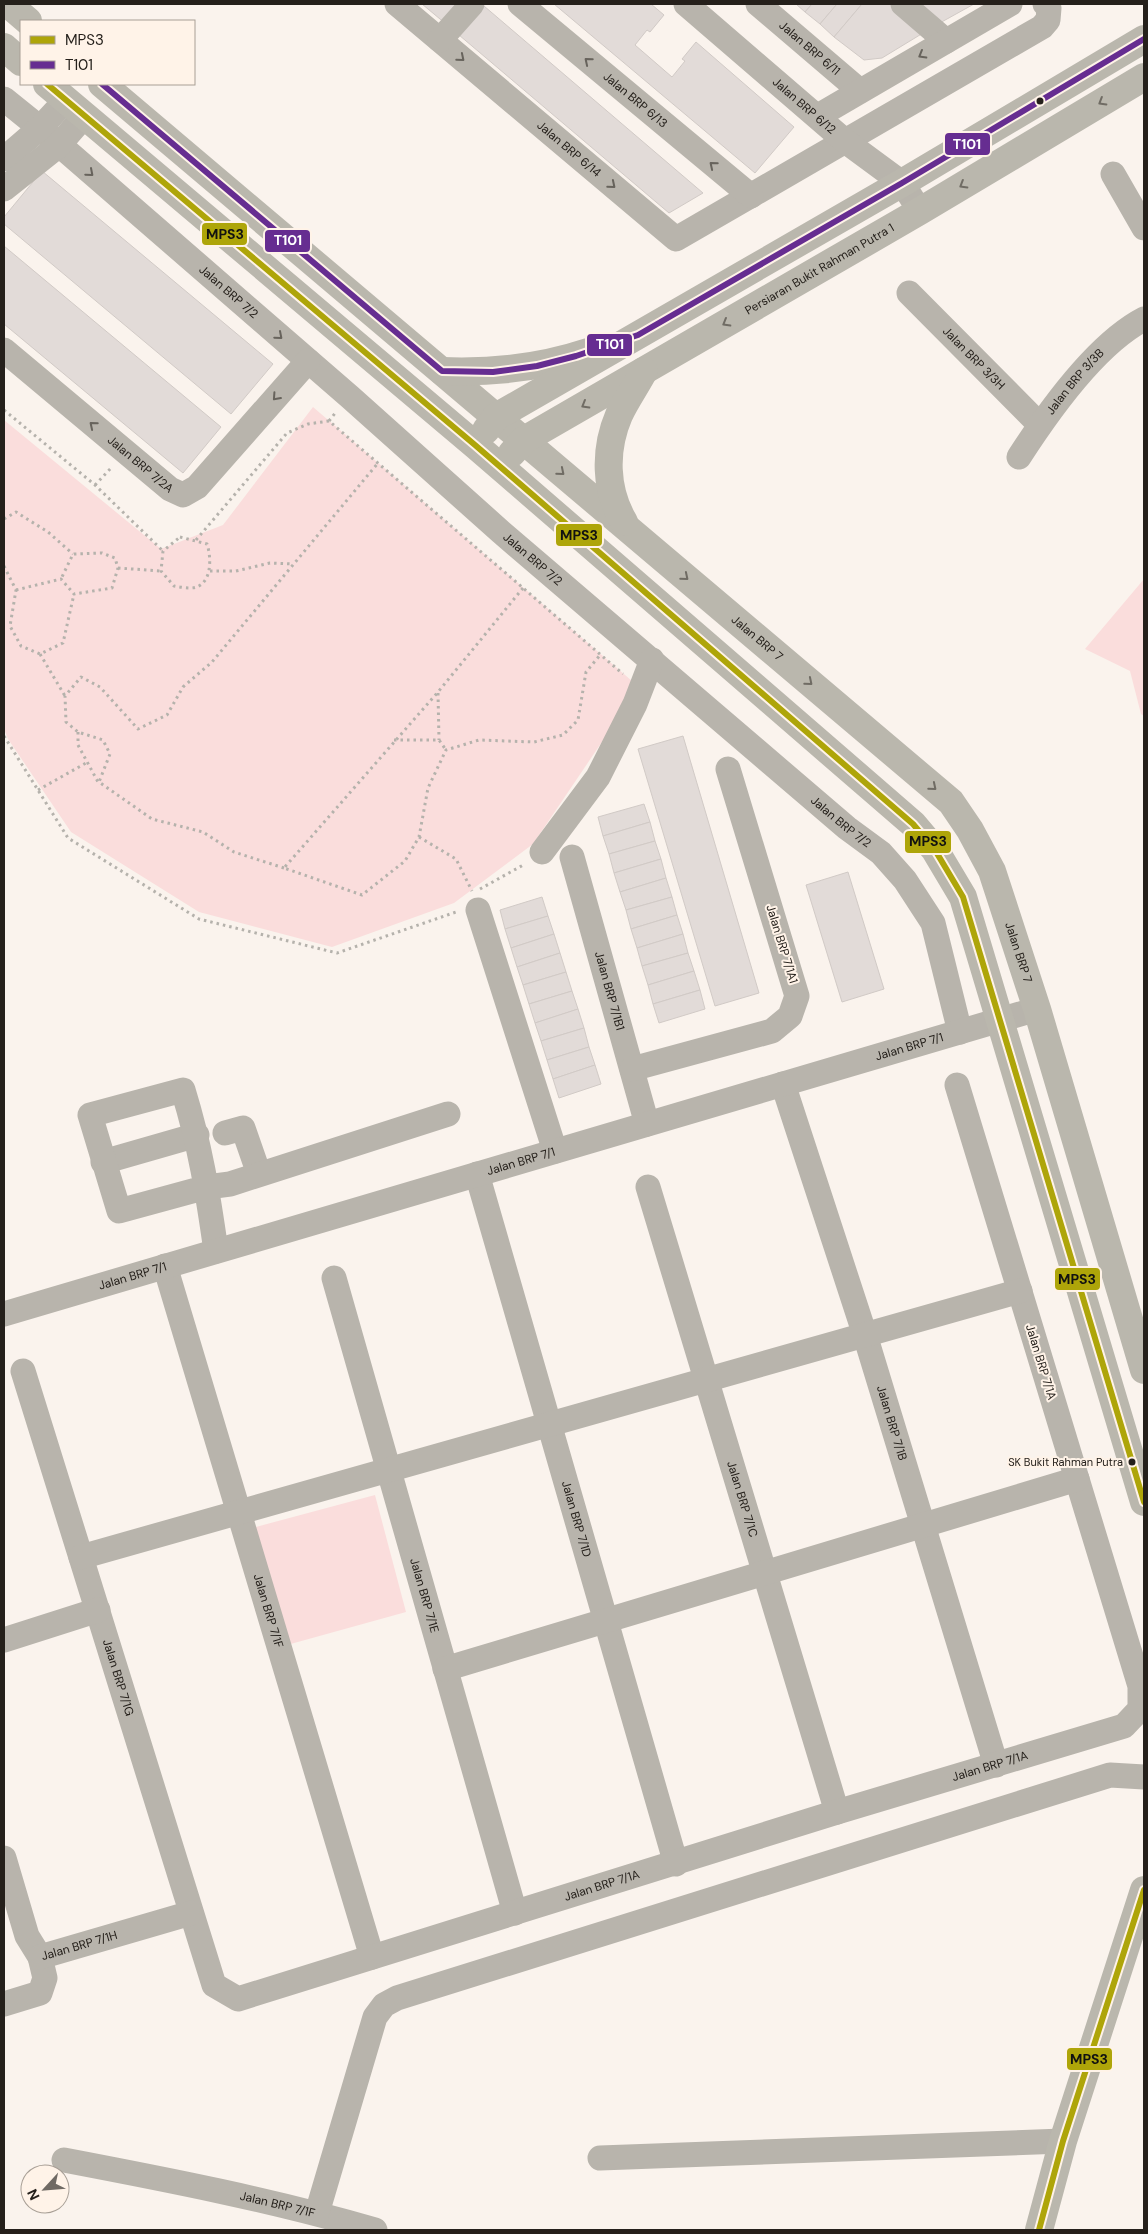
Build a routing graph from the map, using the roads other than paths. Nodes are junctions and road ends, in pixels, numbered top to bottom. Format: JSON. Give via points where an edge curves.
{"nodes":[{"id":1,"x":8,"y":4,"type":"edge"},
{"id":2,"x":397,"y":4,"type":"edge"},
{"id":3,"x":472,"y":4,"type":"edge"},
{"id":4,"x":520,"y":4,"type":"edge"},
{"id":5,"x":686,"y":4,"type":"edge"},
{"id":6,"x":758,"y":4,"type":"edge"},
{"id":7,"x":902,"y":4,"type":"edge"},
{"id":8,"x":1010,"y":4,"type":"edge"},
{"id":9,"x":1047,"y":6,"type":"edge"},
{"id":10,"x":27,"y":20,"type":"edge"},
{"id":11,"x":1144,"y":39,"type":"edge"},
{"id":12,"x":440,"y":40,"type":"junction"},
{"id":13,"x":946,"y":41,"type":"junction"},
{"id":14,"x":4,"y":47,"type":"edge"},
{"id":15,"x":20,"y":61,"type":"edge"},
{"id":16,"x":1144,"y":77,"type":"edge"},
{"id":17,"x":103,"y":85,"type":"edge"},
{"id":18,"x":860,"y":91,"type":"junction"},
{"id":19,"x":4,"y":99,"type":"edge"},
{"id":20,"x":66,"y":100,"type":"edge"},
{"id":21,"x":818,"y":116,"type":"junction"},
{"id":22,"x":40,"y":128,"type":"junction"},
{"id":23,"x":846,"y":141,"type":"junction"},
{"id":24,"x":58,"y":146,"type":"junction"},
{"id":25,"x":4,"y":159,"type":"edge"},
{"id":26,"x":1113,"y":174,"type":"dead end"},
{"id":27,"x":902,"y":184,"type":"junction"},
{"id":28,"x":4,"y":189,"type":"edge"},
{"id":29,"x":751,"y":196,"type":"junction"},
{"id":30,"x":920,"y":211,"type":"junction"},
{"id":31,"x":1144,"y":228,"type":"edge"},
{"id":32,"x":909,"y":293,"type":"dead end"},
{"id":33,"x":1144,"y":319,"type":"edge"},
{"id":34,"x":638,"y":334,"type":"junction"},
{"id":35,"x":4,"y":350,"type":"edge"},
{"id":36,"x":308,"y":361,"type":"junction"},
{"id":37,"x":645,"y":370,"type":"junction"},
{"id":38,"x":442,"y":371,"type":"junction"},
{"id":39,"x":496,"y":417,"type":"junction"},
{"id":40,"x":1039,"y":424,"type":"junction"},
{"id":41,"x":524,"y":440,"type":"junction"},
{"id":42,"x":475,"y":445,"type":"junction"},
{"id":43,"x":1018,"y":457,"type":"dead end"},
{"id":44,"x":500,"y":468,"type":"junction"},
{"id":45,"x":627,"y":528,"type":"junction"},
{"id":46,"x":652,"y":660,"type":"junction"},
{"id":47,"x":728,"y":769,"type":"dead end"},
{"id":48,"x":542,"y":852,"type":"road end"},
{"id":49,"x":572,"y":857,"type":"dead end"},
{"id":50,"x":476,"y":904,"type":"road end"},
{"id":51,"x":1037,"y":1009,"type":"junction"},
{"id":52,"x":999,"y":1020,"type":"junction"},
{"id":53,"x":960,"y":1032,"type":"junction"},
{"id":54,"x":632,"y":1069,"type":"junction"},
{"id":55,"x":783,"y":1084,"type":"junction"},
{"id":56,"x":957,"y":1085,"type":"dead end"},
{"id":57,"x":448,"y":1114,"type":"dead end"},
{"id":58,"x":647,"y":1124,"type":"junction"},
{"id":59,"x":225,"y":1133,"type":"dead end"},
{"id":60,"x":197,"y":1135,"type":"junction"},
{"id":61,"x":555,"y":1151,"type":"junction"},
{"id":62,"x":103,"y":1162,"type":"junction"},
{"id":63,"x":259,"y":1174,"type":"junction"},
{"id":64,"x":477,"y":1174,"type":"junction"},
{"id":65,"x":207,"y":1187,"type":"junction"},
{"id":66,"x":648,"y":1187,"type":"dead end"},
{"id":67,"x":216,"y":1251,"type":"junction"},
{"id":68,"x":165,"y":1266,"type":"junction"},
{"id":69,"x":334,"y":1278,"type":"dead end"},
{"id":70,"x":1020,"y":1291,"type":"junction"},
{"id":71,"x":4,"y":1314,"type":"edge"},
{"id":72,"x":1137,"y":1323,"type":"edge"},
{"id":73,"x":865,"y":1335,"type":"junction"},
{"id":74,"x":23,"y":1370,"type":"dead end"},
{"id":75,"x":1144,"y":1370,"type":"edge"},
{"id":76,"x":706,"y":1380,"type":"junction"},
{"id":77,"x":549,"y":1425,"type":"junction"},
{"id":78,"x":389,"y":1470,"type":"junction"},
{"id":79,"x":1077,"y":1479,"type":"junction"},
{"id":80,"x":1144,"y":1502,"type":"edge"},
{"id":81,"x":239,"y":1512,"type":"junction"},
{"id":82,"x":923,"y":1526,"type":"junction"},
{"id":83,"x":81,"y":1557,"type":"junction"},
{"id":84,"x":765,"y":1573,"type":"junction"},
{"id":85,"x":98,"y":1610,"type":"junction"},
{"id":86,"x":606,"y":1621,"type":"junction"},
{"id":87,"x":4,"y":1640,"type":"edge"},
{"id":88,"x":445,"y":1669,"type":"junction"},
{"id":89,"x":996,"y":1765,"type":"junction"},
{"id":90,"x":1144,"y":1777,"type":"edge"},
{"id":91,"x":837,"y":1812,"type":"junction"},
{"id":92,"x":4,"y":1858,"type":"edge"},
{"id":93,"x":676,"y":1864,"type":"junction"},
{"id":94,"x":1144,"y":1890,"type":"edge"},
{"id":95,"x":191,"y":1913,"type":"junction"},
{"id":96,"x":515,"y":1914,"type":"junction"},
{"id":97,"x":372,"y":1956,"type":"junction"},
{"id":98,"x":40,"y":1957,"type":"junction"},
{"id":99,"x":214,"y":1985,"type":"joint"},
{"id":100,"x":4,"y":2004,"type":"edge"},
{"id":101,"x":1064,"y":2141,"type":"junction"},
{"id":102,"x":600,"y":2158,"type":"dead end"},
{"id":103,"x":64,"y":2160,"type":"dead end"},
{"id":104,"x":317,"y":2213,"type":"junction"},
{"id":105,"x":374,"y":2230,"type":"edge"},
{"id":106,"x":1038,"y":2230,"type":"edge"}],
"edges":[{"from":1,"to":10,"type":"main road"},
{"from":2,"to":12,"type":"street","name":"Jalan BRP 6/14"},
{"from":3,"to":12,"type":"street"},
{"from":29,"to":4,"type":"street","name":"Jalan BRP 6/13","one_way":true},
{"from":5,"to":21,"type":"street","name":"Jalan BRP 6/12"},
{"from":6,"to":18,"type":"street","name":"Jalan BRP 6/11"},
{"from":7,"to":13,"type":"street"},
{"from":8,"to":13,"type":"street"},
{"from":9,"to":23,"type":"street","via":[[1048,20],[1042,27]]},
{"from":11,"to":27,"type":"main road"},
{"from":12,"to":29,"type":"street","name":"Jalan BRP 6/14","one_way":true,"via":[[676,239]]},
{"from":13,"to":18,"type":"street","one_way":true},
{"from":14,"to":15,"type":"main road"},
{"from":16,"to":30,"type":"main road","name":"Persiaran Bukit Rahman Putra 1","one_way":true},
{"from":17,"to":38,"type":"main road","name":"Jalan BRP 7"},
{"from":18,"to":21,"type":"street"},
{"from":19,"to":22,"type":"street","name":"Jalan BRP 7/2"},
{"from":20,"to":22,"type":"street"},
{"from":20,"to":24,"type":"street"},
{"from":20,"to":42,"type":"main road"},
{"from":21,"to":23,"type":"street","name":"Jalan BRP 6/12"},
{"from":22,"to":24,"type":"street","name":"Jalan BRP 7/2"},
{"from":22,"to":25,"type":"street"},
{"from":23,"to":27,"type":"street","name":"Jalan BRP 6/12"},
{"from":23,"to":29,"type":"street"},
{"from":24,"to":28,"type":"street"},
{"from":24,"to":36,"type":"street","name":"Jalan BRP 7/2","one_way":true},
{"from":26,"to":31,"type":"street"},
{"from":27,"to":30,"type":"street","name":"Jalan BRP 6/12"},
{"from":27,"to":34,"type":"main road"},
{"from":30,"to":37,"type":"main road","name":"Persiaran Bukit Rahman Putra 1","one_way":true},
{"from":32,"to":40,"type":"street","name":"Jalan BRP 3/3H"},
{"from":33,"to":40,"type":"street","name":"Jalan BRP 3/3B","via":[[1128,328],[1084,370]]},
{"from":34,"to":38,"type":"main road","via":[[538,366],[493,372]]},
{"from":34,"to":39,"type":"main road"},
{"from":36,"to":35,"type":"street","name":"Jalan BRP 7/2A","one_way":true,"via":[[197,487],[183,495],[170,490]]},
{"from":36,"to":46,"type":"street","name":"Jalan BRP 7/2"},
{"from":37,"to":41,"type":"main road","name":"Persiaran Bukit Rahman Putra 1","one_way":true},
{"from":37,"to":45,"type":"main road","via":[[620,414],[608,462],[616,509]]},
{"from":38,"to":39,"type":"main road","name":"Jalan BRP 7"},
{"from":39,"to":41,"type":"main road","name":"Jalan BRP 7"},
{"from":39,"to":42,"type":"main road"},
{"from":40,"to":43,"type":"street","name":"Jalan BRP 3/3B"},
{"from":41,"to":44,"type":"main road","name":"Persiaran Bukit Rahman Putra 1"},
{"from":41,"to":45,"type":"main road","name":"Jalan BRP 7","one_way":true},
{"from":42,"to":44,"type":"main road"},
{"from":44,"to":52,"type":"main road","via":[[913,824],[936,850],[964,897]]},
{"from":45,"to":51,"type":"main road","name":"Jalan BRP 7","one_way":true,"via":[[951,802],[992,871]]},
{"from":46,"to":48,"type":"street","via":[[598,777]]},
{"from":46,"to":53,"type":"street","name":"Jalan BRP 7/2","via":[[847,828],[881,853],[905,880],[932,923]]},
{"from":47,"to":54,"type":"street","name":"Jalan BRP 7/1A1","via":[[797,996],[790,1016],[772,1031]]},
{"from":49,"to":54,"type":"street","name":"Jalan BRP 7/1B1"},
{"from":50,"to":61,"type":"street"},
{"from":51,"to":52,"type":"street","name":"Jalan BRP 7/1"},
{"from":51,"to":72,"type":"main road","name":"Jalan BRP 7"},
{"from":52,"to":53,"type":"street","name":"Jalan BRP 7/1"},
{"from":52,"to":80,"type":"main road"},
{"from":53,"to":55,"type":"street","name":"Jalan BRP 7/1"},
{"from":54,"to":58,"type":"street","name":"Jalan BRP 7/1B1"},
{"from":55,"to":58,"type":"street","name":"Jalan BRP 7/1"},
{"from":55,"to":73,"type":"street","name":"Jalan BRP 7/1B"},
{"from":56,"to":70,"type":"street","name":"Jalan BRP 7/1A"},
{"from":57,"to":63,"type":"street"},
{"from":58,"to":61,"type":"street","name":"Jalan BRP 7/1"},
{"from":59,"to":63,"type":"street","via":[[243,1128]]},
{"from":60,"to":62,"type":"street"},
{"from":60,"to":62,"type":"street","via":[[183,1090],[90,1115]]},
{"from":60,"to":65,"type":"street"},
{"from":61,"to":64,"type":"street","name":"Jalan BRP 7/1"},
{"from":62,"to":65,"type":"street","via":[[119,1211]]},
{"from":63,"to":65,"type":"street","via":[[230,1184]]},
{"from":64,"to":67,"type":"street","name":"Jalan BRP 7/1"},
{"from":64,"to":77,"type":"street","name":"Jalan BRP 7/1D"},
{"from":65,"to":67,"type":"street"},
{"from":66,"to":76,"type":"street","name":"Jalan BRP 7/1C"},
{"from":67,"to":68,"type":"street","name":"Jalan BRP 7/1"},
{"from":68,"to":71,"type":"street","name":"Jalan BRP 7/1"},
{"from":68,"to":81,"type":"street","name":"Jalan BRP 7/1F"},
{"from":69,"to":78,"type":"street","name":"Jalan BRP 7/1E"},
{"from":70,"to":73,"type":"street"},
{"from":70,"to":79,"type":"street","name":"Jalan BRP 7/1A"},
{"from":72,"to":75,"type":"main road","name":"Jalan BRP 7"},
{"from":73,"to":76,"type":"street"},
{"from":73,"to":82,"type":"street","name":"Jalan BRP 7/1B"},
{"from":74,"to":83,"type":"street","name":"Jalan BRP 7/1G"},
{"from":76,"to":77,"type":"street"},
{"from":76,"to":84,"type":"street","name":"Jalan BRP 7/1C"},
{"from":77,"to":78,"type":"street"},
{"from":77,"to":86,"type":"street","name":"Jalan BRP 7/1D"},
{"from":78,"to":81,"type":"street"},
{"from":78,"to":88,"type":"street","name":"Jalan BRP 7/1E"},
{"from":79,"to":82,"type":"street"},
{"from":79,"to":89,"type":"street","name":"Jalan BRP 7/1A","via":[[1140,1686],[1140,1709],[1124,1726]]},
{"from":81,"to":83,"type":"street"},
{"from":81,"to":97,"type":"street","name":"Jalan BRP 7/1F"},
{"from":82,"to":84,"type":"street"},
{"from":82,"to":89,"type":"street","name":"Jalan BRP 7/1B"},
{"from":83,"to":85,"type":"street","name":"Jalan BRP 7/1G"},
{"from":84,"to":86,"type":"street"},
{"from":84,"to":91,"type":"street","name":"Jalan BRP 7/1C"},
{"from":85,"to":87,"type":"street"},
{"from":85,"to":95,"type":"street","name":"Jalan BRP 7/1G"},
{"from":86,"to":88,"type":"street"},
{"from":86,"to":93,"type":"street","name":"Jalan BRP 7/1D"},
{"from":88,"to":96,"type":"street","name":"Jalan BRP 7/1E"},
{"from":89,"to":91,"type":"street","name":"Jalan BRP 7/1A"},
{"from":90,"to":104,"type":"street","name":"Jalan BRP 7/1F","via":[[1110,1774],[384,2005],[375,2017]]},
{"from":91,"to":93,"type":"street","name":"Jalan BRP 7/1A"},
{"from":92,"to":98,"type":"street","name":"Jalan BRP 7/1H","via":[[27,1936]]},
{"from":93,"to":96,"type":"street","name":"Jalan BRP 7/1A"},
{"from":94,"to":101,"type":"main road"},
{"from":95,"to":98,"type":"street","name":"Jalan BRP 7/1H"},
{"from":95,"to":99,"type":"street","name":"Jalan BRP 7/1G"},
{"from":96,"to":97,"type":"street","name":"Jalan BRP 7/1A"},
{"from":97,"to":99,"type":"street","name":"Jalan BRP 7/1A","via":[[238,1999]]},
{"from":98,"to":100,"type":"street","via":[[45,1978],[40,1993]]},
{"from":101,"to":102,"type":"street"},
{"from":101,"to":106,"type":"main road"},
{"from":103,"to":104,"type":"street","name":"Jalan BRP 7/1F","via":[[222,2190]]},
{"from":104,"to":105,"type":"street"}]}
